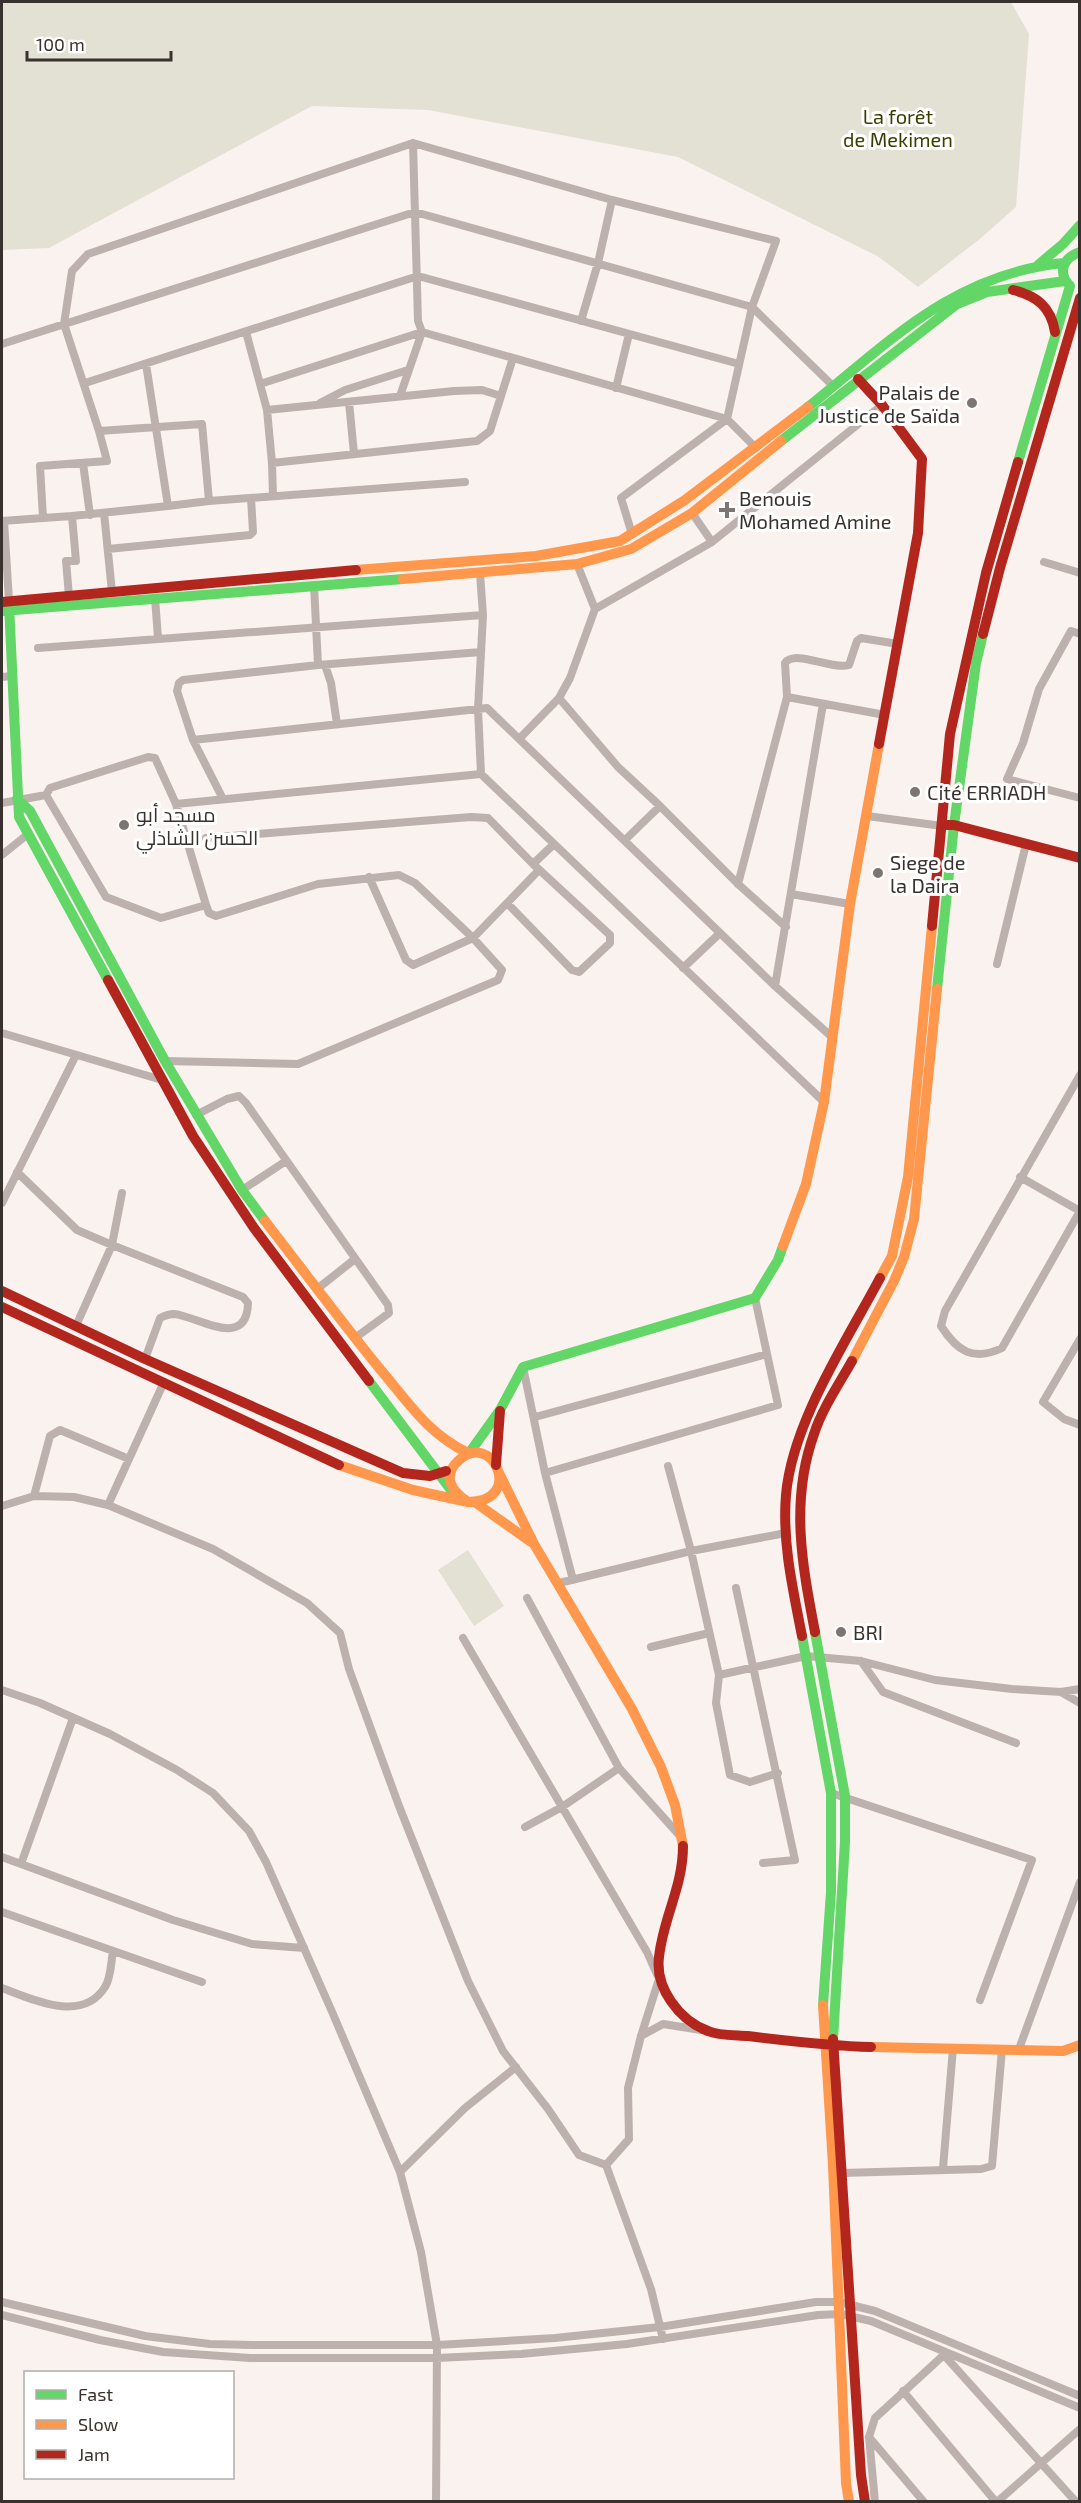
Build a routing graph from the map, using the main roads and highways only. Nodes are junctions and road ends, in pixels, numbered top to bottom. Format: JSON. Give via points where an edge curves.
{"nodes":[{"id":1,"x":1080,"y":225,"type":"edge"},
{"id":2,"x":1080,"y":252,"type":"edge"},
{"id":3,"x":1064,"y":263,"type":"junction"},
{"id":4,"x":1038,"y":265,"type":"junction"},
{"id":5,"x":1072,"y":286,"type":"edge"},
{"id":6,"x":1009,"y":289,"type":"junction"},
{"id":7,"x":1080,"y":298,"type":"edge"},
{"id":8,"x":1055,"y":340,"type":"junction"},
{"id":9,"x":858,"y":379,"type":"junction"},
{"id":10,"x":5,"y":606,"type":"edge"},
{"id":11,"x":7,"y":676,"type":"edge"},
{"id":12,"x":17,"y":799,"type":"junction"},
{"id":13,"x":942,"y":825,"type":"junction"},
{"id":14,"x":954,"y":825,"type":"junction"},
{"id":15,"x":1080,"y":858,"type":"edge"},
{"id":16,"x":2,"y":1291,"type":"edge"},
{"id":17,"x":2,"y":1307,"type":"edge"},
{"id":18,"x":500,"y":1410,"type":"junction"},
{"id":19,"x":469,"y":1453,"type":"junction"},
{"id":20,"x":498,"y":1469,"type":"junction"},
{"id":21,"x":446,"y":1471,"type":"junction"},
{"id":22,"x":472,"y":1503,"type":"junction"},
{"id":23,"x":534,"y":1544,"type":"junction"},
{"id":24,"x":829,"y":2045,"type":"junction"},
{"id":25,"x":1080,"y":2045,"type":"edge"},
{"id":26,"x":845,"y":2302,"type":"junction"},
{"id":27,"x":845,"y":2315,"type":"junction"},
{"id":28,"x":849,"y":2502,"type":"edge"},
{"id":29,"x":865,"y":2502,"type":"edge"}],
"edges":[{"from":1,"to":4,"type":"main road"},
{"from":2,"to":3,"type":"main road","via":[[1068,256]]},
{"from":3,"to":4,"type":"main road"},
{"from":3,"to":5,"type":"main road","via":[[1062,270]]},
{"from":4,"to":10,"type":"main road","via":[[950,297],[756,448],[685,500],[620,540],[536,556],[229,580]]},
{"from":5,"to":6,"type":"main road"},
{"from":5,"to":8,"type":"main road"},
{"from":6,"to":8,"type":"main road","via":[[1030,294],[1047,307],[1054,320]]},
{"from":6,"to":9,"type":"main road","via":[[957,304]]},
{"from":7,"to":14,"type":"main road","via":[[976,663]]},
{"from":8,"to":13,"type":"main road","via":[[971,633],[951,734]]},
{"from":9,"to":10,"type":"main road","via":[[692,513],[631,549],[603,558],[480,573]]},
{"from":9,"to":18,"type":"main road","via":[[922,459],[918,533],[850,904],[824,1102],[806,1184],[778,1260],[755,1298],[523,1367]]},
{"from":10,"to":11,"type":"main road"},
{"from":11,"to":12,"type":"main road"},
{"from":12,"to":19,"type":"main road","via":[[30,811],[165,1061],[242,1190],[431,1430]]},
{"from":12,"to":21,"type":"main road","via":[[19,817],[193,1136],[254,1228]]},
{"from":13,"to":14,"type":"main road"},
{"from":13,"to":24,"type":"main road","via":[[908,1177],[898,1236],[883,1276],[798,1437],[786,1494],[786,1533],[831,1793],[831,1892],[824,1995]]},
{"from":14,"to":15,"type":"main road"},
{"from":14,"to":24,"type":"main road","via":[[914,1219],[894,1281],[814,1432],[801,1478],[799,1531],[807,1591],[845,1796]]},
{"from":16,"to":21,"type":"main road","via":[[403,1473],[425,1476]]},
{"from":17,"to":22,"type":"main road","via":[[343,1467],[413,1490]]},
{"from":18,"to":19,"type":"main road"},
{"from":18,"to":20,"type":"main road"},
{"from":19,"to":20,"type":"main road","via":[[488,1456]]},
{"from":19,"to":21,"type":"main road"},
{"from":20,"to":22,"type":"main road","via":[[494,1493]]},
{"from":20,"to":23,"type":"main road"},
{"from":21,"to":22,"type":"main road","via":[[454,1494]]},
{"from":22,"to":23,"type":"main road"},
{"from":23,"to":24,"type":"main road","via":[[632,1708],[675,1805],[683,1839],[683,1868],[659,1956],[659,1979],[670,1999],[687,2019],[709,2031]]},
{"from":24,"to":25,"type":"main road","via":[[1063,2051]]},
{"from":24,"to":26,"type":"main road"},
{"from":24,"to":26,"type":"main road","via":[[842,2173]]},
{"from":26,"to":27,"type":"main road"},
{"from":27,"to":28,"type":"main road"},
{"from":27,"to":29,"type":"main road"}]}
